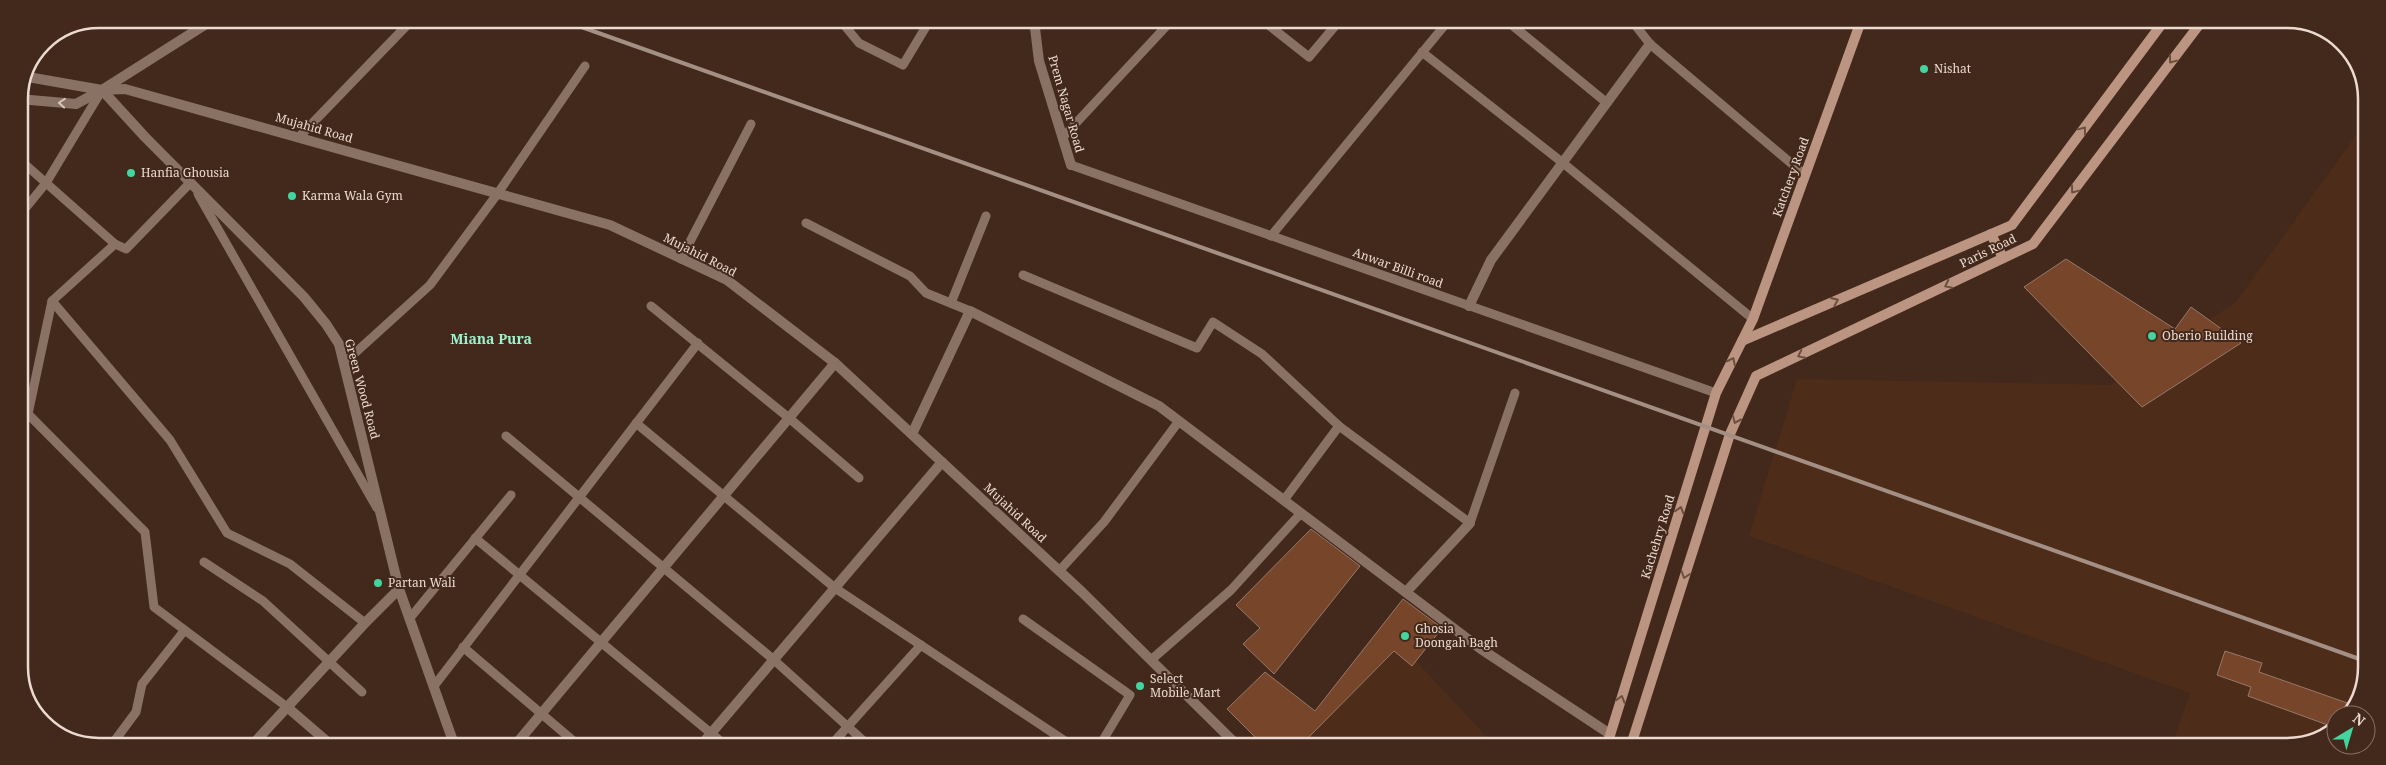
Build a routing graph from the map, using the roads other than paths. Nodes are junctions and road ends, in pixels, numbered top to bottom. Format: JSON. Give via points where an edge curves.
{"nodes":[{"id":1,"x":200,"y":28,"type":"edge"},
{"id":2,"x":404,"y":28,"type":"edge"},
{"id":3,"x":847,"y":28,"type":"edge"},
{"id":4,"x":925,"y":28,"type":"edge"},
{"id":5,"x":1035,"y":28,"type":"edge"},
{"id":6,"x":1165,"y":28,"type":"edge"},
{"id":7,"x":1272,"y":28,"type":"edge"},
{"id":8,"x":1333,"y":28,"type":"edge"},
{"id":9,"x":1442,"y":28,"type":"edge"},
{"id":10,"x":1517,"y":28,"type":"edge"},
{"id":11,"x":1637,"y":28,"type":"edge"},
{"id":12,"x":1858,"y":28,"type":"edge"},
{"id":13,"x":2159,"y":28,"type":"edge"},
{"id":14,"x":2197,"y":28,"type":"edge"},
{"id":15,"x":1650,"y":44,"type":"junction"},
{"id":16,"x":1422,"y":52,"type":"junction"},
{"id":17,"x":585,"y":66,"type":"dead end"},
{"id":18,"x":31,"y":78,"type":"edge"},
{"id":19,"x":102,"y":90,"type":"junction"},
{"id":20,"x":28,"y":100,"type":"edge"},
{"id":21,"x":1607,"y":104,"type":"junction"},
{"id":22,"x":751,"y":124,"type":"dead end"},
{"id":23,"x":300,"y":136,"type":"junction"},
{"id":24,"x":1063,"y":137,"type":"junction"},
{"id":25,"x":1563,"y":162,"type":"junction"},
{"id":26,"x":1071,"y":165,"type":"joint"},
{"id":27,"x":28,"y":168,"type":"edge"},
{"id":28,"x":1805,"y":175,"type":"junction"},
{"id":29,"x":46,"y":183,"type":"junction"},
{"id":30,"x":192,"y":185,"type":"junction"},
{"id":31,"x":498,"y":193,"type":"junction"},
{"id":32,"x":28,"y":205,"type":"edge"},
{"id":33,"x":986,"y":216,"type":"dead end"},
{"id":34,"x":806,"y":223,"type":"dead end"},
{"id":35,"x":1991,"y":234,"type":"junction"},
{"id":36,"x":1272,"y":236,"type":"junction"},
{"id":37,"x":115,"y":244,"type":"junction"},
{"id":38,"x":681,"y":258,"type":"junction"},
{"id":39,"x":2003,"y":258,"type":"junction"},
{"id":40,"x":1023,"y":274,"type":"dead end"},
{"id":41,"x":52,"y":301,"type":"junction"},
{"id":42,"x":951,"y":303,"type":"junction"},
{"id":43,"x":651,"y":306,"type":"dead end"},
{"id":44,"x":1469,"y":306,"type":"junction"},
{"id":45,"x":970,"y":310,"type":"junction"},
{"id":46,"x":1753,"y":319,"type":"junction"},
{"id":47,"x":1742,"y":340,"type":"junction"},
{"id":48,"x":698,"y":343,"type":"junction"},
{"id":49,"x":344,"y":363,"type":"junction"},
{"id":50,"x":835,"y":363,"type":"junction"},
{"id":51,"x":1516,"y":393,"type":"dead end"},
{"id":52,"x":1716,"y":394,"type":"junction"},
{"id":53,"x":28,"y":414,"type":"joint"},
{"id":54,"x":789,"y":418,"type":"junction"},
{"id":55,"x":1178,"y":421,"type":"junction"},
{"id":56,"x":636,"y":423,"type":"junction"},
{"id":57,"x":1339,"y":426,"type":"junction"},
{"id":58,"x":912,"y":434,"type":"junction"},
{"id":59,"x":506,"y":436,"type":"dead end"},
{"id":60,"x":942,"y":462,"type":"junction"},
{"id":61,"x":859,"y":478,"type":"dead end"},
{"id":62,"x":511,"y":495,"type":"dead end"},
{"id":63,"x":724,"y":495,"type":"junction"},
{"id":64,"x":579,"y":497,"type":"junction"},
{"id":65,"x":1284,"y":500,"type":"junction"},
{"id":66,"x":1301,"y":513,"type":"junction"},
{"id":67,"x":381,"y":515,"type":"junction"},
{"id":68,"x":1470,"y":523,"type":"junction"},
{"id":69,"x":475,"y":538,"type":"junction"},
{"id":70,"x":204,"y":562,"type":"dead end"},
{"id":71,"x":664,"y":566,"type":"junction"},
{"id":72,"x":1059,"y":571,"type":"junction"},
{"id":73,"x":519,"y":575,"type":"junction"},
{"id":74,"x":835,"y":588,"type":"junction"},
{"id":75,"x":399,"y":589,"type":"junction"},
{"id":76,"x":1406,"y":592,"type":"junction"},
{"id":77,"x":410,"y":618,"type":"junction"},
{"id":78,"x":1023,"y":619,"type":"dead end"},
{"id":79,"x":365,"y":623,"type":"junction"},
{"id":80,"x":184,"y":631,"type":"junction"},
{"id":81,"x":600,"y":642,"type":"junction"},
{"id":82,"x":921,"y":645,"type":"junction"},
{"id":83,"x":463,"y":647,"type":"junction"},
{"id":84,"x":774,"y":660,"type":"junction"},
{"id":85,"x":1151,"y":660,"type":"junction"},
{"id":86,"x":329,"y":662,"type":"junction"},
{"id":87,"x":434,"y":686,"type":"junction"},
{"id":88,"x":362,"y":692,"type":"dead end"},
{"id":89,"x":287,"y":708,"type":"junction"},
{"id":90,"x":540,"y":713,"type":"junction"},
{"id":91,"x":847,"y":727,"type":"junction"},
{"id":92,"x":711,"y":734,"type":"junction"},
{"id":93,"x":1610,"y":734,"type":"junction"},
{"id":94,"x":117,"y":738,"type":"edge"},
{"id":95,"x":259,"y":738,"type":"edge"},
{"id":96,"x":323,"y":738,"type":"edge"},
{"id":97,"x":452,"y":738,"type":"edge"},
{"id":98,"x":521,"y":738,"type":"edge"},
{"id":99,"x":570,"y":738,"type":"edge"},
{"id":100,"x":707,"y":738,"type":"edge"},
{"id":101,"x":716,"y":738,"type":"edge"},
{"id":102,"x":837,"y":738,"type":"edge"},
{"id":103,"x":861,"y":738,"type":"edge"},
{"id":104,"x":1060,"y":738,"type":"edge"},
{"id":105,"x":1104,"y":738,"type":"edge"},
{"id":106,"x":1230,"y":738,"type":"edge"},
{"id":107,"x":1609,"y":738,"type":"edge"},
{"id":108,"x":1634,"y":738,"type":"edge"}],
"edges":[{"from":1,"to":19,"type":"street"},
{"from":2,"to":23,"type":"lane"},
{"from":3,"to":4,"type":"lane","via":[[859,43],[903,64]]},
{"from":5,"to":24,"type":"street","name":"Prem Nagar Road","via":[[1039,61]]},
{"from":6,"to":24,"type":"lane"},
{"from":7,"to":8,"type":"lane","via":[[1308,57]]},
{"from":9,"to":16,"type":"lane"},
{"from":10,"to":21,"type":"lane"},
{"from":11,"to":15,"type":"lane"},
{"from":12,"to":28,"type":"main road","name":"Katchery Road"},
{"from":35,"to":13,"type":"main road","name":"Paris Road","one_way":true,"via":[[2012,226]]},
{"from":14,"to":39,"type":"main road","name":"Paris Road","one_way":true,"via":[[2033,244]]},
{"from":15,"to":21,"type":"street"},
{"from":15,"to":28,"type":"lane"},
{"from":16,"to":25,"type":"lane"},
{"from":16,"to":36,"type":"lane"},
{"from":17,"to":31,"type":"lane"},
{"from":18,"to":19,"type":"street","name":"Mujahid Road"},
{"from":19,"to":20,"type":"street","one_way":true,"via":[[76,104]]},
{"from":19,"to":23,"type":"street","name":"Mujahid Road","via":[[125,89]]},
{"from":19,"to":29,"type":"lane"},
{"from":19,"to":30,"type":"street","name":"Green Wood Road"},
{"from":21,"to":25,"type":"street"},
{"from":22,"to":38,"type":"lane"},
{"from":23,"to":31,"type":"street","name":"Mujahid Road"},
{"from":24,"to":26,"type":"street","name":"Prem Nagar Road"},
{"from":25,"to":44,"type":"street","via":[[1491,260]]},
{"from":25,"to":46,"type":"lane"},
{"from":26,"to":36,"type":"lane","name":"Anwar Billi road"},
{"from":27,"to":29,"type":"lane"},
{"from":28,"to":46,"type":"main road","name":"Katchery Road"},
{"from":29,"to":32,"type":"lane"},
{"from":29,"to":37,"type":"lane"},
{"from":30,"to":37,"type":"lane","via":[[126,250]]},
{"from":30,"to":49,"type":"street","name":"Green Wood Road","via":[[304,297],[339,344]]},
{"from":30,"to":67,"type":"lane"},
{"from":31,"to":38,"type":"street","name":"Mujahid Road","via":[[610,225]]},
{"from":31,"to":49,"type":"lane","via":[[430,285]]},
{"from":33,"to":42,"type":"lane"},
{"from":34,"to":42,"type":"lane","via":[[910,276],[926,293]]},
{"from":35,"to":39,"type":"main road"},
{"from":47,"to":35,"type":"main road","name":"Paris Road","one_way":true},
{"from":36,"to":44,"type":"lane","name":"Anwar Billi road"},
{"from":37,"to":41,"type":"lane"},
{"from":38,"to":50,"type":"street","name":"Mujahid Road","via":[[727,280]]},
{"from":39,"to":108,"type":"main road","name":"Paris Road","one_way":true,"via":[[1756,376],[1730,434]]},
{"from":40,"to":57,"type":"lane","via":[[1197,348],[1213,322],[1262,354]]},
{"from":41,"to":53,"type":"lane"},
{"from":41,"to":79,"type":"lane","via":[[170,440],[227,533],[290,564]]},
{"from":42,"to":45,"type":"lane"},
{"from":43,"to":48,"type":"lane"},
{"from":44,"to":52,"type":"lane","name":"Anwar Billi road"},
{"from":45,"to":55,"type":"street","via":[[1159,406]]},
{"from":45,"to":58,"type":"street"},
{"from":46,"to":47,"type":"main road","name":"Katchery Road"},
{"from":52,"to":47,"type":"main road","name":"Kachehry Road","one_way":true},
{"from":48,"to":54,"type":"lane"},
{"from":48,"to":56,"type":"lane"},
{"from":49,"to":67,"type":"street","name":"Green Wood Road"},
{"from":50,"to":54,"type":"street"},
{"from":50,"to":58,"type":"street","name":"Mujahid Road"},
{"from":51,"to":68,"type":"lane"},
{"from":93,"to":52,"type":"main road","name":"Kachehry Road","one_way":true},
{"from":53,"to":80,"type":"lane","via":[[145,532],[154,607]]},
{"from":54,"to":61,"type":"lane"},
{"from":54,"to":63,"type":"street"},
{"from":55,"to":65,"type":"street"},
{"from":55,"to":72,"type":"lane","via":[[1104,522]]},
{"from":56,"to":63,"type":"lane"},
{"from":56,"to":64,"type":"lane"},
{"from":57,"to":65,"type":"lane"},
{"from":57,"to":68,"type":"lane"},
{"from":58,"to":60,"type":"street","name":"Mujahid Road"},
{"from":59,"to":64,"type":"lane"},
{"from":60,"to":72,"type":"street","name":"Mujahid Road"},
{"from":60,"to":74,"type":"street"},
{"from":62,"to":69,"type":"lane"},
{"from":63,"to":71,"type":"street"},
{"from":63,"to":74,"type":"lane"},
{"from":64,"to":71,"type":"lane"},
{"from":64,"to":73,"type":"lane"},
{"from":65,"to":66,"type":"street"},
{"from":66,"to":76,"type":"street"},
{"from":66,"to":85,"type":"lane","via":[[1231,590]]},
{"from":67,"to":75,"type":"street","name":"Green Wood Road"},
{"from":68,"to":76,"type":"street"},
{"from":69,"to":73,"type":"lane"},
{"from":69,"to":77,"type":"lane"},
{"from":70,"to":86,"type":"lane","via":[[263,601]]},
{"from":71,"to":81,"type":"street"},
{"from":71,"to":84,"type":"lane"},
{"from":72,"to":85,"type":"street","name":"Mujahid Road"},
{"from":73,"to":81,"type":"lane"},
{"from":73,"to":83,"type":"lane"},
{"from":74,"to":82,"type":"lane"},
{"from":74,"to":84,"type":"street"},
{"from":75,"to":77,"type":"street","name":"Green Wood Road"},
{"from":75,"to":79,"type":"street"},
{"from":76,"to":93,"type":"street","via":[[1481,649]]},
{"from":77,"to":87,"type":"street","name":"Green Wood Road"},
{"from":78,"to":105,"type":"lane","via":[[1130,695]]},
{"from":79,"to":86,"type":"street"},
{"from":80,"to":89,"type":"lane"},
{"from":80,"to":94,"type":"lane","via":[[142,684],[136,712]]},
{"from":81,"to":90,"type":"street"},
{"from":81,"to":92,"type":"lane"},
{"from":82,"to":91,"type":"lane"},
{"from":82,"to":104,"type":"lane"},
{"from":83,"to":87,"type":"lane"},
{"from":83,"to":90,"type":"lane"},
{"from":84,"to":91,"type":"lane"},
{"from":84,"to":92,"type":"street"},
{"from":85,"to":106,"type":"street","name":"Mujahid Road"},
{"from":86,"to":88,"type":"lane"},
{"from":86,"to":89,"type":"street"},
{"from":87,"to":97,"type":"street","name":"Green Wood Road"},
{"from":89,"to":95,"type":"street"},
{"from":89,"to":96,"type":"street"},
{"from":90,"to":98,"type":"street"},
{"from":90,"to":99,"type":"lane"},
{"from":91,"to":102,"type":"lane"},
{"from":91,"to":103,"type":"lane"},
{"from":92,"to":100,"type":"street"},
{"from":92,"to":101,"type":"lane"},
{"from":93,"to":107,"type":"main road","name":"Kachehry Road"}]}
